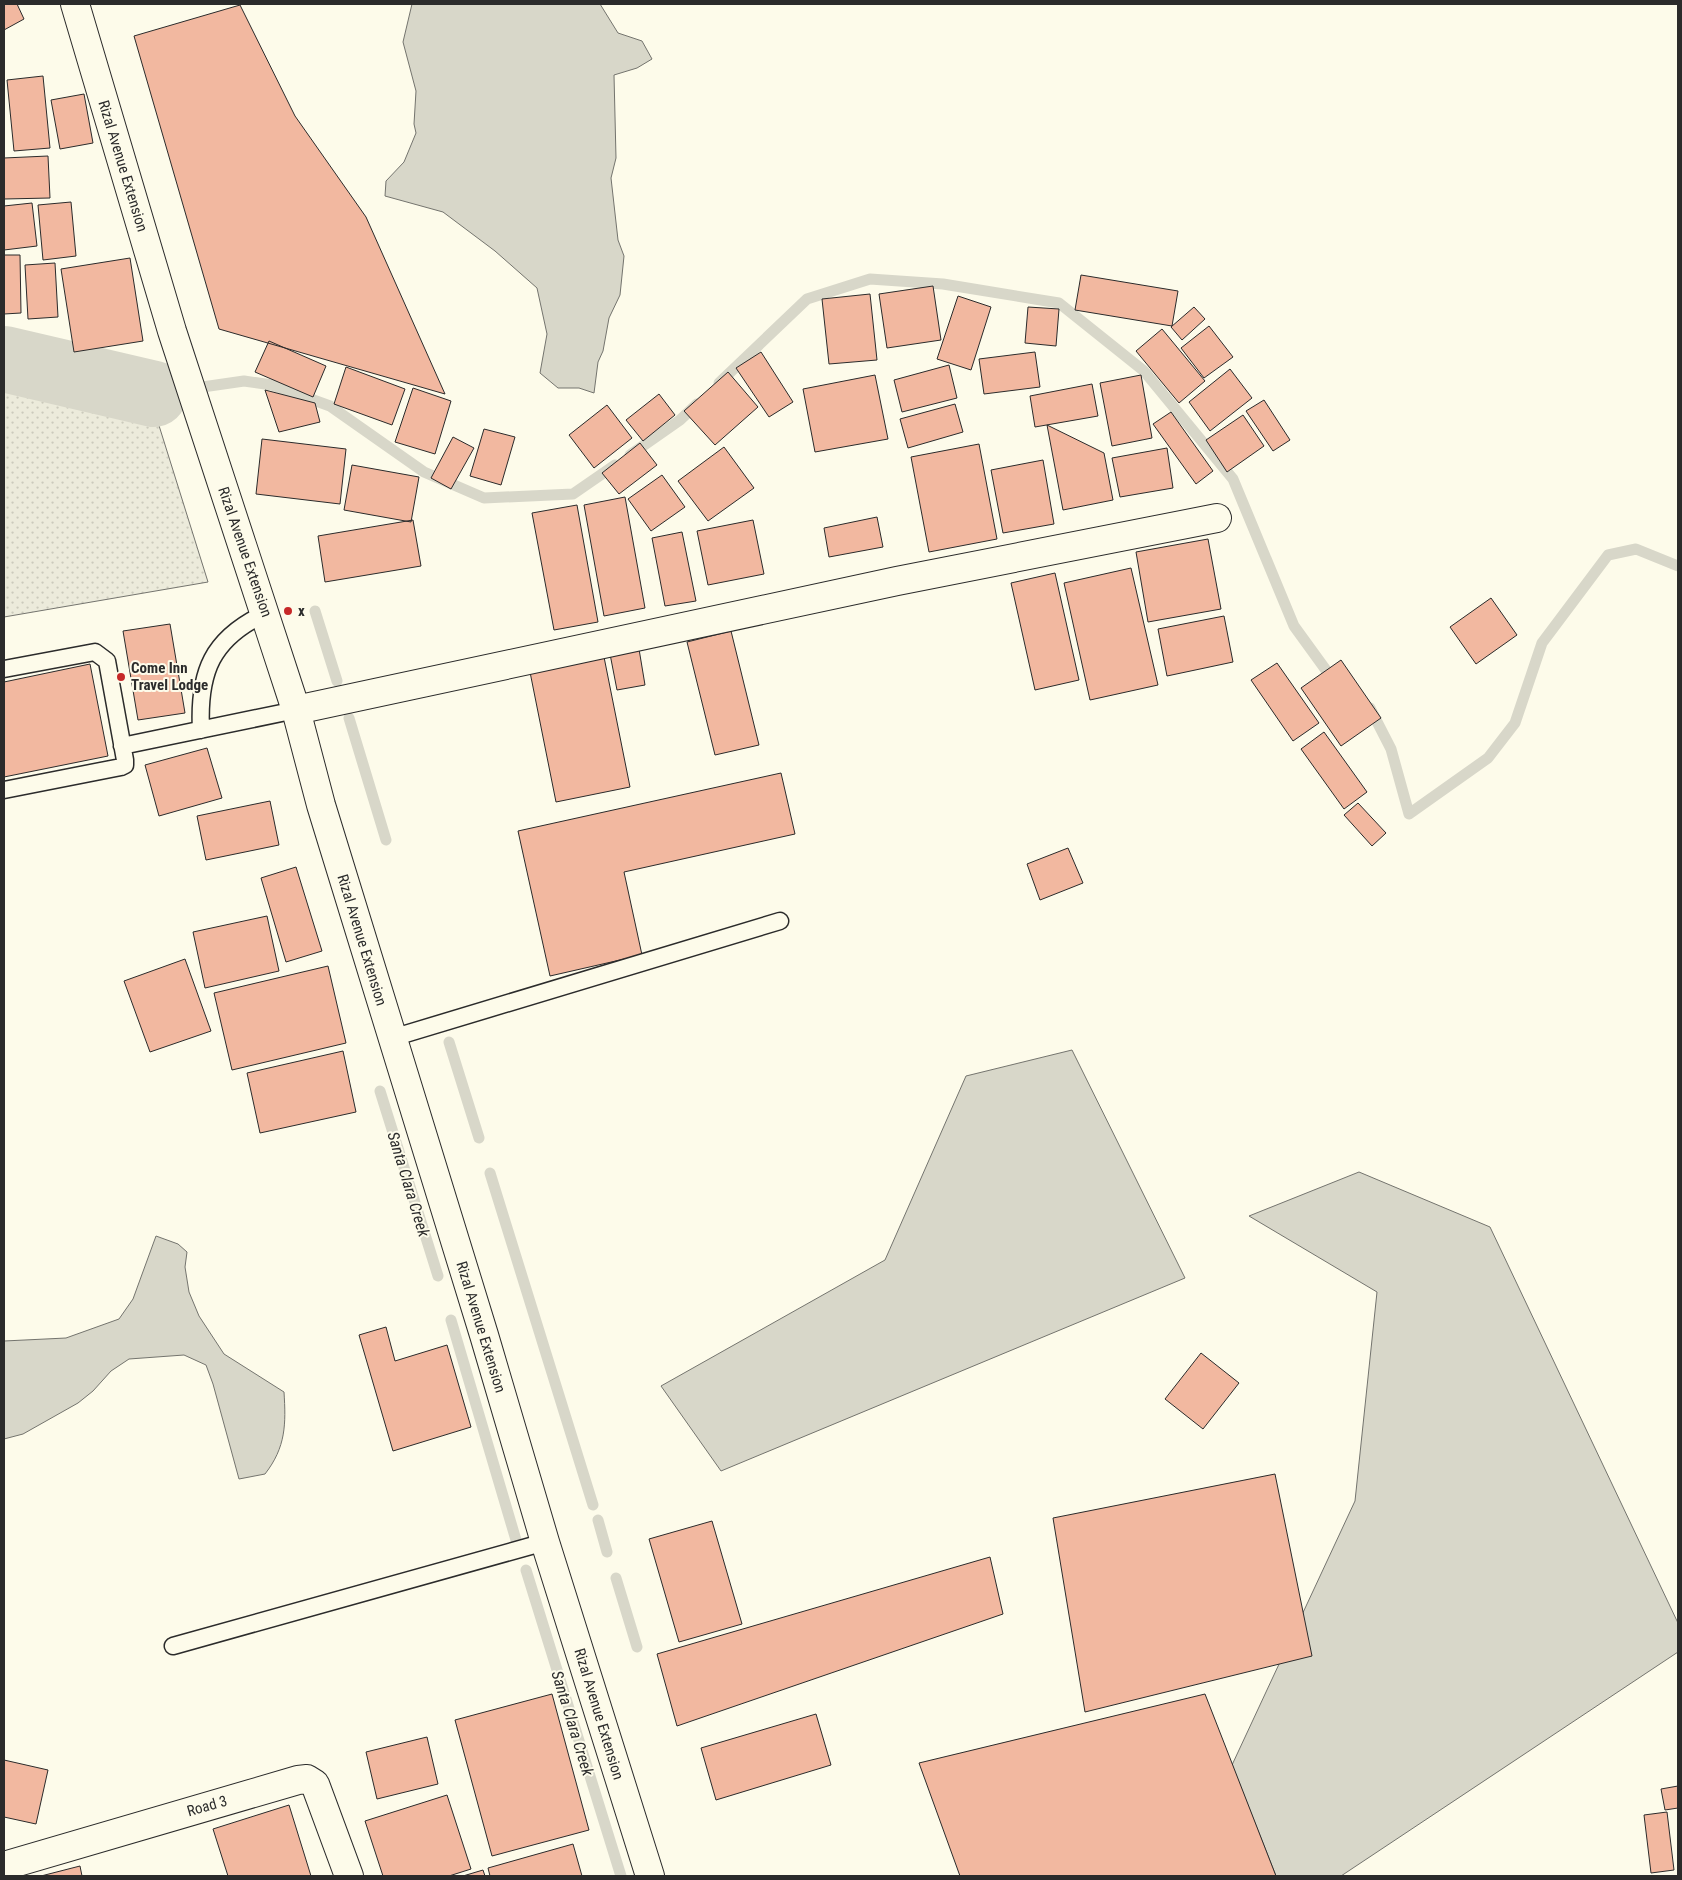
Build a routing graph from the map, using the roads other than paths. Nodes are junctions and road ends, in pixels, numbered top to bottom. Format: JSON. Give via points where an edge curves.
{"nodes":[{"id":1,"x":75,"y":4,"type":"edge"},
{"id":2,"x":1216,"y":518,"type":"dead end"},
{"id":3,"x":266,"y":613,"type":"junction"},
{"id":4,"x":4,"y":669,"type":"edge"},
{"id":5,"x":296,"y":710,"type":"junction"},
{"id":6,"x":201,"y":730,"type":"junction"},
{"id":7,"x":122,"y":746,"type":"junction"},
{"id":8,"x":4,"y":790,"type":"edge"},
{"id":9,"x":780,"y":921,"type":"dead end"},
{"id":10,"x":392,"y":1038,"type":"junction"},
{"id":11,"x":545,"y":1542,"type":"junction"},
{"id":12,"x":173,"y":1646,"type":"dead end"},
{"id":13,"x":4,"y":1866,"type":"edge"},
{"id":14,"x":349,"y":1876,"type":"edge"},
{"id":15,"x":650,"y":1876,"type":"edge"}],
"edges":[{"from":1,"to":3,"type":"main road","name":"Rizal Avenue Extension","via":[[172,331]]},
{"from":2,"to":5,"type":"main road","via":[[887,583]]},
{"from":3,"to":5,"type":"main road","name":"Rizal Avenue Extension"},
{"from":3,"to":6,"type":"lane","via":[[230,634],[213,657],[202,686]]},
{"from":4,"to":7,"type":"lane","via":[[95,652],[102,655],[107,661]]},
{"from":5,"to":6,"type":"lane"},
{"from":5,"to":10,"type":"main road","name":"Rizal Avenue Extension","via":[[321,805]]},
{"from":6,"to":7,"type":"lane"},
{"from":7,"to":8,"type":"lane","via":[[125,765],[121,767]]},
{"from":9,"to":10,"type":"lane"},
{"from":10,"to":11,"type":"main road","name":"Rizal Avenue Extension"},
{"from":11,"to":12,"type":"lane"},
{"from":11,"to":15,"type":"main road","name":"Rizal Avenue Extension"},
{"from":13,"to":14,"type":"main road","name":"Road 3","via":[[307,1780],[315,1784]]}]}
